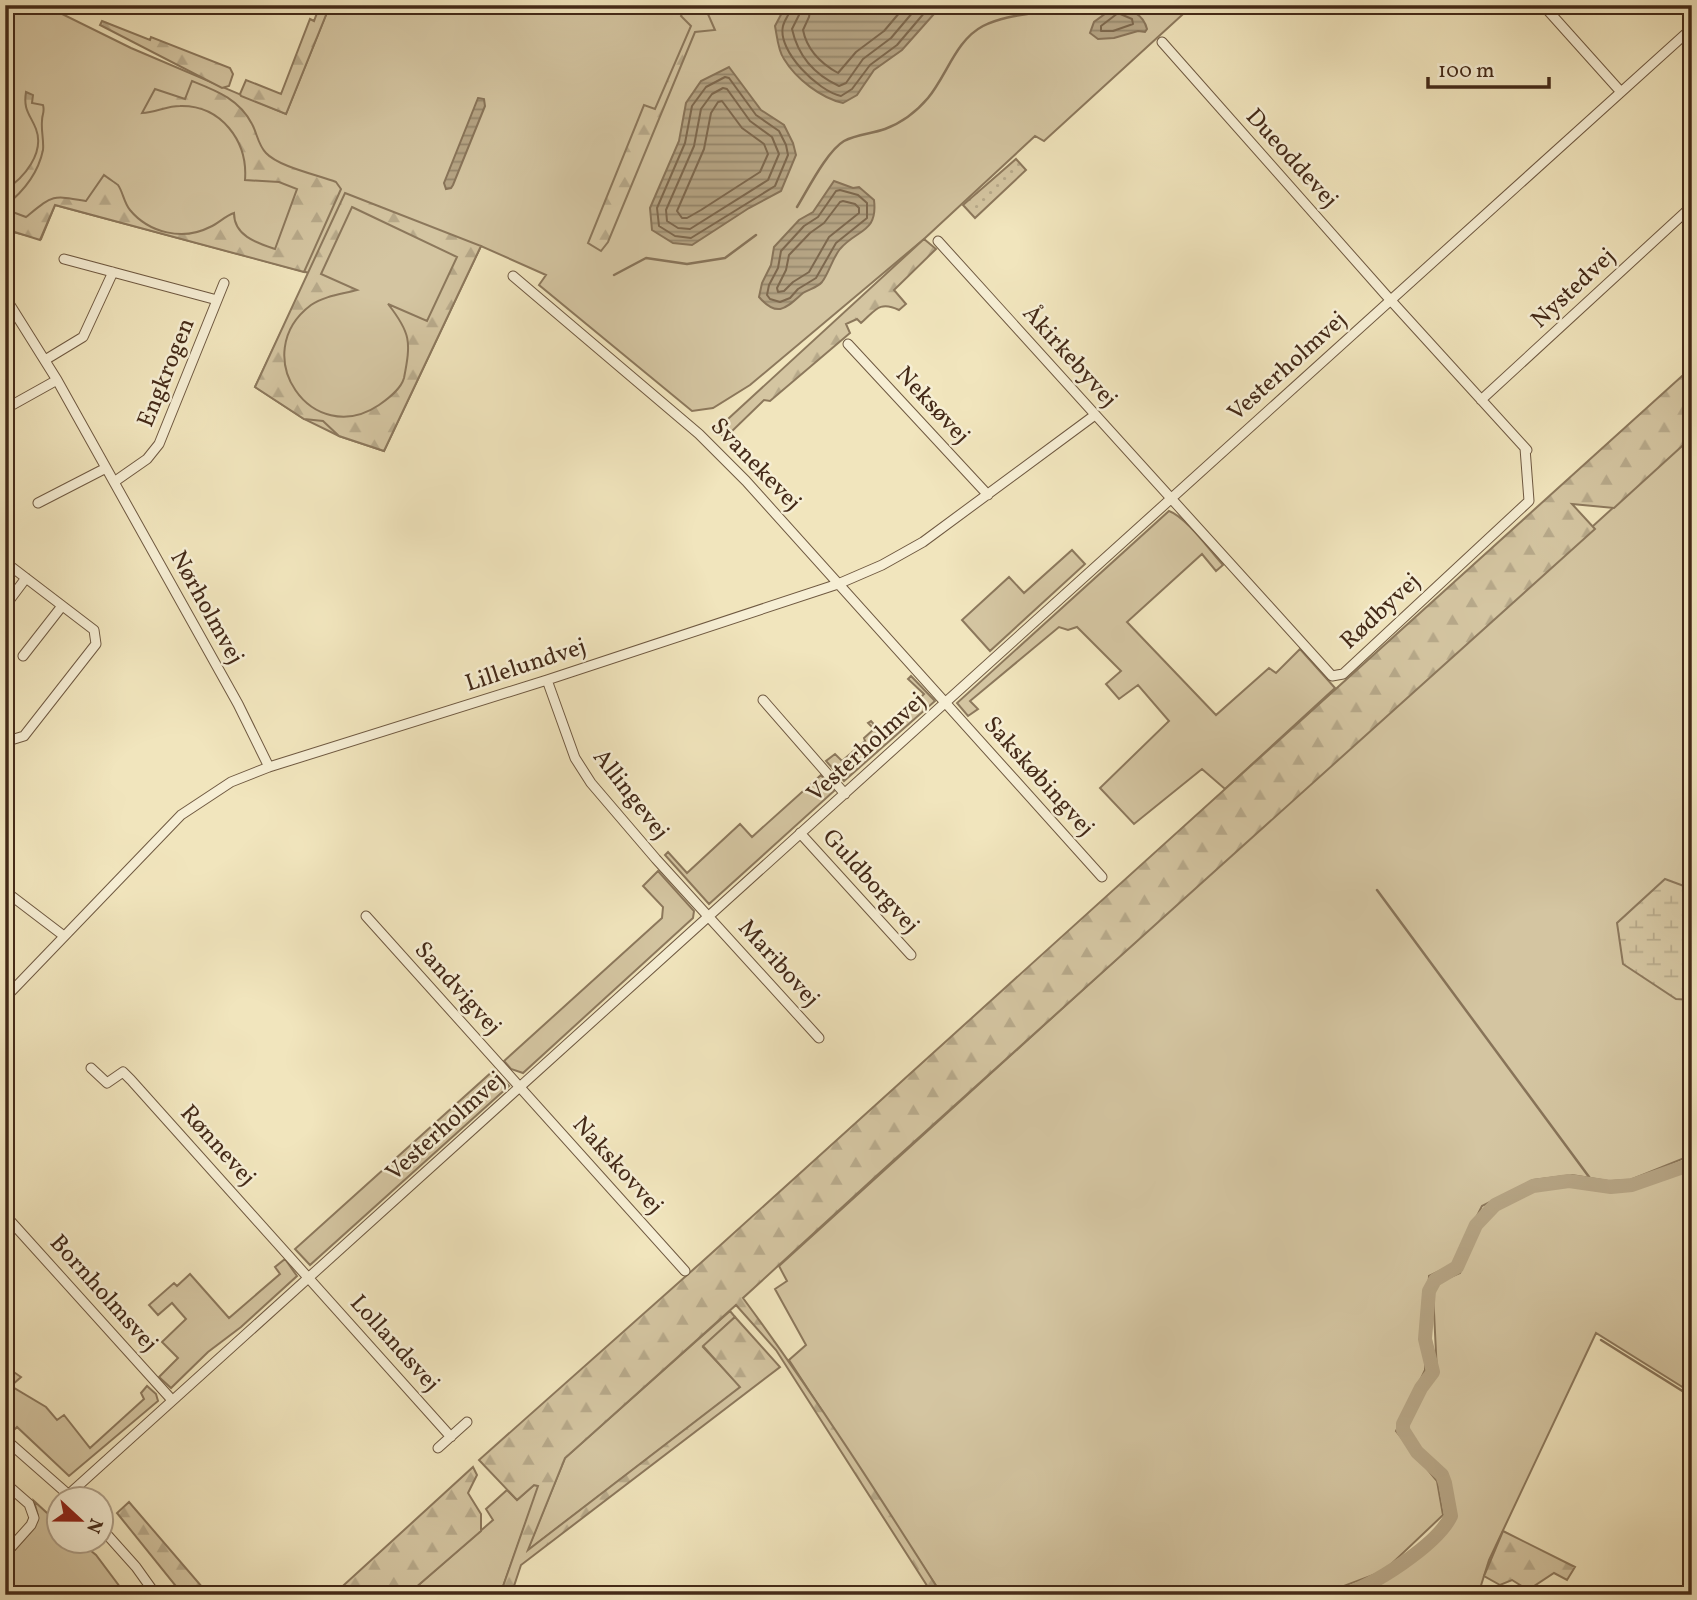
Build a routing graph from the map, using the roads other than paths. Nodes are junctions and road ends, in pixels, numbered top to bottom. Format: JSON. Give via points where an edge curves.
{"nodes":[{"id":1,"x":1543,"y":5,"type":"edge"},
{"id":2,"x":1692,"y":28,"type":"edge"},
{"id":3,"x":1162,"y":42,"type":"dead end"},
{"id":4,"x":1621,"y":92,"type":"junction"},
{"id":5,"x":1692,"y":206,"type":"edge"},
{"id":6,"x":938,"y":241,"type":"dead end"},
{"id":7,"x":64,"y":259,"type":"dead end"},
{"id":8,"x":113,"y":272,"type":"junction"},
{"id":9,"x":513,"y":276,"type":"dead end"},
{"id":10,"x":225,"y":283,"type":"dead end"},
{"id":11,"x":5,"y":297,"type":"edge"},
{"id":12,"x":217,"y":300,"type":"junction"},
{"id":13,"x":1391,"y":301,"type":"junction"},
{"id":14,"x":848,"y":344,"type":"dead end"},
{"id":15,"x":45,"y":360,"type":"junction"},
{"id":16,"x":57,"y":380,"type":"junction"},
{"id":17,"x":1481,"y":400,"type":"junction"},
{"id":18,"x":5,"y":409,"type":"edge"},
{"id":19,"x":1095,"y":415,"type":"junction"},
{"id":20,"x":106,"y":468,"type":"junction"},
{"id":21,"x":114,"y":482,"type":"junction"},
{"id":22,"x":988,"y":495,"type":"junction"},
{"id":23,"x":1171,"y":499,"type":"junction"},
{"id":24,"x":38,"y":503,"type":"dead end"},
{"id":25,"x":5,"y":562,"type":"edge"},
{"id":26,"x":26,"y":578,"type":"junction"},
{"id":27,"x":838,"y":584,"type":"junction"},
{"id":28,"x":5,"y":606,"type":"edge"},
{"id":29,"x":62,"y":606,"type":"junction"},
{"id":30,"x":23,"y":656,"type":"dead end"},
{"id":31,"x":547,"y":680,"type":"junction"},
{"id":32,"x":763,"y":700,"type":"dead end"},
{"id":33,"x":946,"y":703,"type":"junction"},
{"id":34,"x":5,"y":735,"type":"edge"},
{"id":35,"x":269,"y":767,"type":"junction"},
{"id":36,"x":845,"y":794,"type":"junction"},
{"id":37,"x":800,"y":834,"type":"junction"},
{"id":38,"x":1102,"y":877,"type":"dead end"},
{"id":39,"x":5,"y":891,"type":"edge"},
{"id":40,"x":366,"y":916,"type":"dead end"},
{"id":41,"x":709,"y":917,"type":"junction"},
{"id":42,"x":64,"y":936,"type":"junction"},
{"id":43,"x":911,"y":956,"type":"dead end"},
{"id":44,"x":5,"y":998,"type":"edge"},
{"id":45,"x":819,"y":1038,"type":"dead end"},
{"id":46,"x":91,"y":1068,"type":"dead end"},
{"id":47,"x":520,"y":1087,"type":"junction"},
{"id":48,"x":5,"y":1215,"type":"edge"},
{"id":49,"x":685,"y":1271,"type":"dead end"},
{"id":50,"x":308,"y":1277,"type":"junction"},
{"id":51,"x":172,"y":1400,"type":"junction"},
{"id":52,"x":467,"y":1422,"type":"dead end"},
{"id":53,"x":451,"y":1437,"type":"junction"},
{"id":54,"x":5,"y":1439,"type":"edge"},
{"id":55,"x":438,"y":1448,"type":"dead end"},
{"id":56,"x":5,"y":1483,"type":"edge"},
{"id":57,"x":55,"y":1484,"type":"edge"},
{"id":58,"x":84,"y":1484,"type":"edge"},
{"id":59,"x":116,"y":1546,"type":"edge"},
{"id":60,"x":5,"y":1554,"type":"edge"},
{"id":61,"x":156,"y":1595,"type":"edge"}],
"edges":[{"from":1,"to":4,"type":"street"},
{"from":2,"to":4,"type":"street","name":"Vesterholmvej"},
{"from":3,"to":13,"type":"street","name":"Dueoddevej"},
{"from":4,"to":13,"type":"street","name":"Vesterholmvej"},
{"from":5,"to":17,"type":"street","name":"Nystedvej"},
{"from":6,"to":19,"type":"street","name":"Åkirkebyvej"},
{"from":7,"to":8,"type":"street","name":"Engkrogen"},
{"from":8,"to":12,"type":"street","name":"Engkrogen"},
{"from":8,"to":15,"type":"street","via":[[83,337]]},
{"from":9,"to":27,"type":"street","name":"Svanekevej","via":[[699,433]]},
{"from":10,"to":12,"type":"street","name":"Engkrogen"},
{"from":11,"to":15,"type":"street","name":"Nørholmvej"},
{"from":12,"to":21,"type":"street","name":"Engkrogen","via":[[159,444],[147,459]]},
{"from":13,"to":17,"type":"street"},
{"from":13,"to":23,"type":"street","name":"Vesterholmvej"},
{"from":14,"to":22,"type":"street","name":"Neksøvej"},
{"from":15,"to":16,"type":"street","name":"Nørholmvej"},
{"from":16,"to":18,"type":"street"},
{"from":16,"to":20,"type":"street","name":"Nørholmvej"},
{"from":17,"to":23,"type":"street","name":"Rødbyvej","via":[[1528,451],[1529,501],[1343,674],[1332,676]]},
{"from":19,"to":22,"type":"street","name":"Lillelundvej"},
{"from":19,"to":23,"type":"street","name":"Åkirkebyvej"},
{"from":20,"to":21,"type":"street","name":"Nørholmvej"},
{"from":20,"to":24,"type":"street"},
{"from":21,"to":35,"type":"street","name":"Nørholmvej"},
{"from":22,"to":27,"type":"street","name":"Lillelundvej","via":[[923,542]]},
{"from":23,"to":33,"type":"street","name":"Vesterholmvej"},
{"from":25,"to":26,"type":"street"},
{"from":26,"to":28,"type":"street"},
{"from":26,"to":29,"type":"street"},
{"from":27,"to":31,"type":"street","name":"Lillelundvej"},
{"from":27,"to":33,"type":"street","name":"Svanekevej"},
{"from":29,"to":30,"type":"street"},
{"from":29,"to":34,"type":"street","via":[[94,630],[96,644],[24,736],[11,740]]},
{"from":31,"to":35,"type":"street","name":"Lillelundvej"},
{"from":31,"to":41,"type":"street","name":"Allingevej","via":[[575,758],[591,783]]},
{"from":32,"to":36,"type":"street"},
{"from":33,"to":36,"type":"street","name":"Vesterholmvej"},
{"from":33,"to":38,"type":"street","name":"Sakskøbingvej"},
{"from":35,"to":42,"type":"street","name":"Lillelundvej","via":[[231,782],[181,815]]},
{"from":36,"to":37,"type":"street","name":"Vesterholmvej"},
{"from":37,"to":41,"type":"street","name":"Vesterholmvej"},
{"from":37,"to":43,"type":"street","name":"Guldborgvej"},
{"from":39,"to":42,"type":"street"},
{"from":40,"to":47,"type":"street","name":"Sandvigvej"},
{"from":41,"to":45,"type":"street","name":"Maribovej"},
{"from":41,"to":47,"type":"street","name":"Vesterholmvej"},
{"from":42,"to":44,"type":"street","name":"Lillelundvej"},
{"from":46,"to":50,"type":"street","name":"Rønnevej","via":[[107,1083],[123,1072]]},
{"from":47,"to":49,"type":"street","name":"Nakskovvej"},
{"from":47,"to":50,"type":"street","name":"Vesterholmvej"},
{"from":48,"to":51,"type":"street","name":"Bornholmsvej"},
{"from":50,"to":51,"type":"street","name":"Vesterholmvej"},
{"from":50,"to":53,"type":"street","name":"Lollandsvej"},
{"from":51,"to":58,"type":"street","name":"Vesterholmvej"},
{"from":52,"to":53,"type":"street"},
{"from":53,"to":55,"type":"street"},
{"from":54,"to":57,"type":"street"},
{"from":56,"to":60,"type":"street","via":[[29,1504],[34,1518]]},
{"from":59,"to":61,"type":"street"}]}
